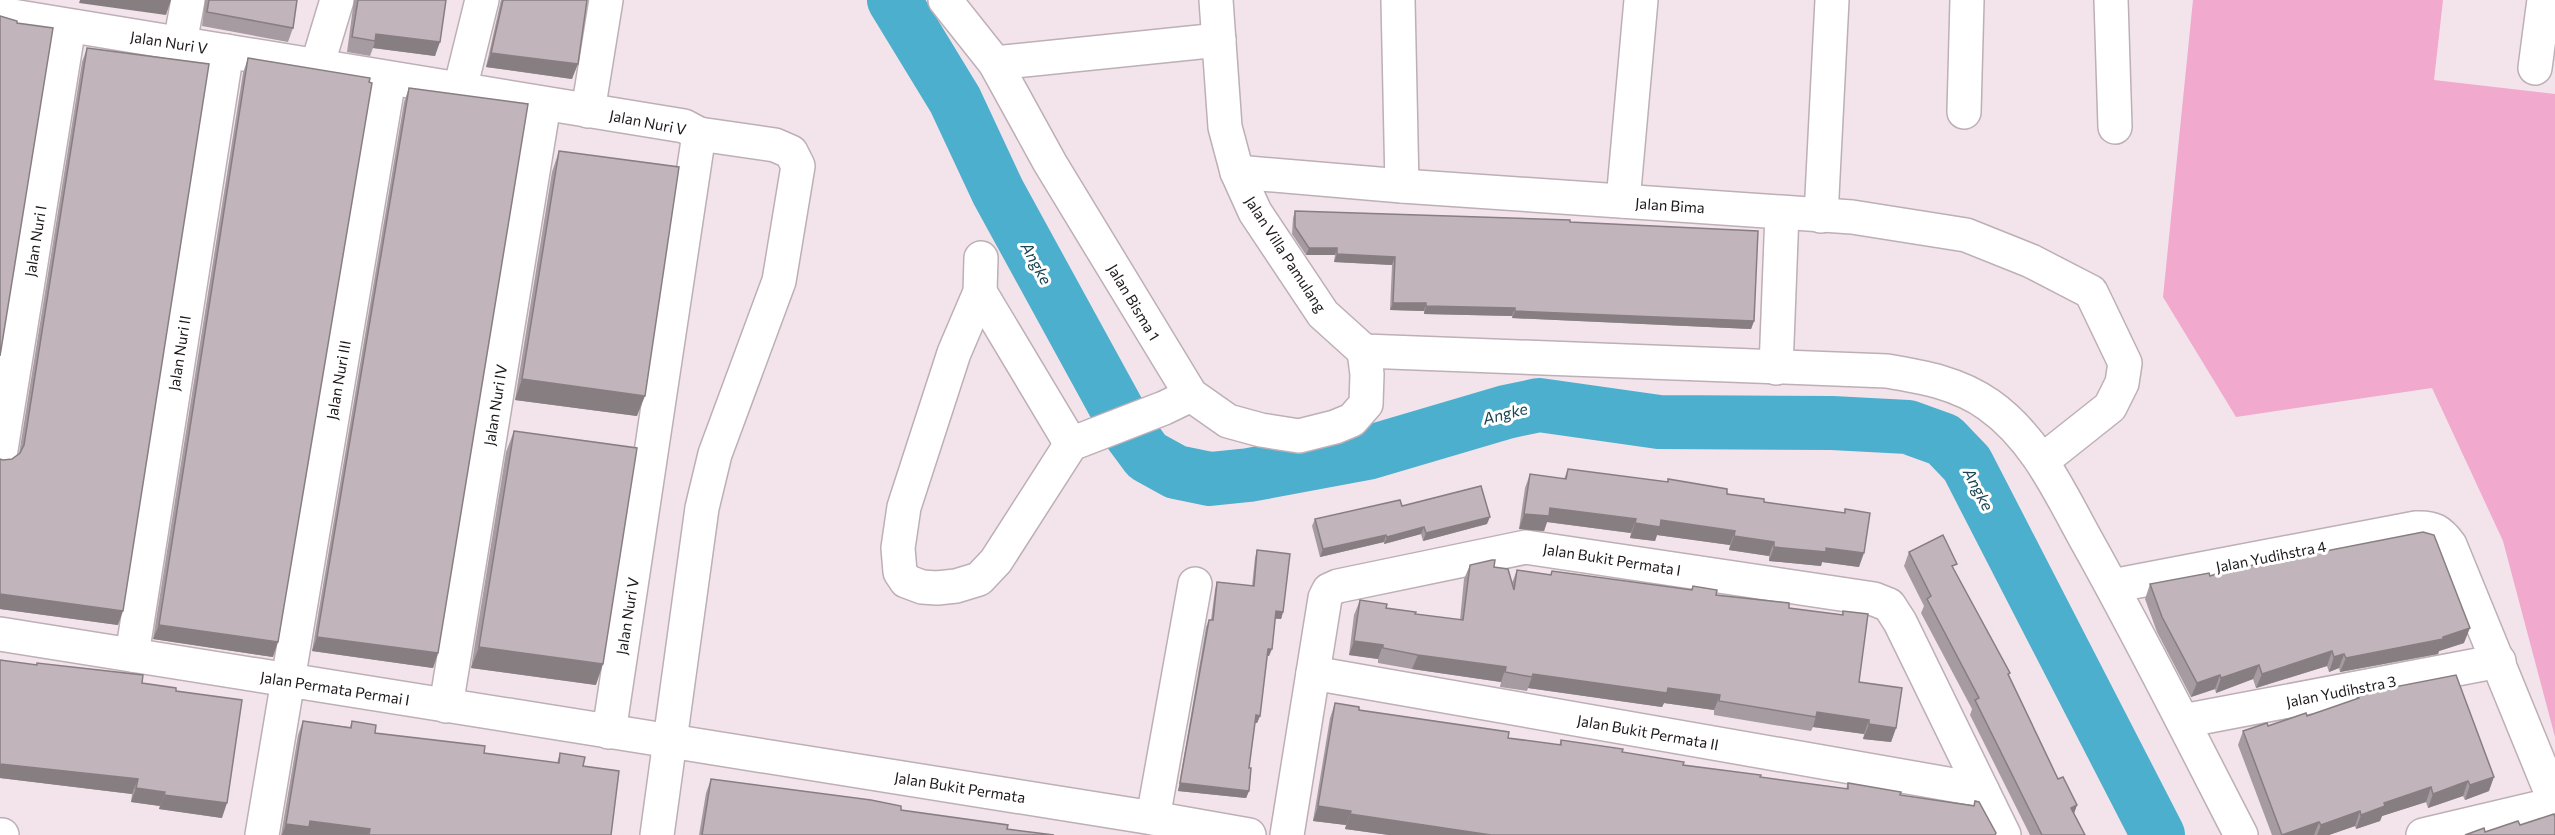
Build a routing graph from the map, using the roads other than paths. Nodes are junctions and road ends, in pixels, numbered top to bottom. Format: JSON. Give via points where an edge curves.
{"nodes":[{"id":1,"x":188,"y":0,"type":"edge"},
{"id":2,"x":337,"y":0,"type":"edge"},
{"id":3,"x":482,"y":0,"type":"edge"},
{"id":4,"x":606,"y":0,"type":"edge"},
{"id":5,"x":945,"y":0,"type":"edge"},
{"id":6,"x":1216,"y":0,"type":"edge"},
{"id":7,"x":1398,"y":0,"type":"edge"},
{"id":8,"x":1641,"y":0,"type":"edge"},
{"id":9,"x":1832,"y":0,"type":"edge"},
{"id":10,"x":1967,"y":0,"type":"edge"},
{"id":11,"x":2111,"y":0,"type":"edge"},
{"id":12,"x":2544,"y":0,"type":"edge"},
{"id":13,"x":0,"y":14,"type":"edge"},
{"id":14,"x":56,"y":16,"type":"edge"},
{"id":15,"x":1219,"y":40,"type":"junction"},
{"id":16,"x":180,"y":44,"type":"junction"},
{"id":17,"x":227,"y":51,"type":"junction"},
{"id":18,"x":995,"y":63,"type":"junction"},
{"id":19,"x":317,"y":66,"type":"junction"},
{"id":20,"x":2535,"y":68,"type":"dead end"},
{"id":21,"x":388,"y":79,"type":"junction"},
{"id":22,"x":460,"y":89,"type":"junction"},
{"id":23,"x":544,"y":105,"type":"junction"},
{"id":24,"x":588,"y":111,"type":"junction"},
{"id":25,"x":1964,"y":112,"type":"dead end"},
{"id":26,"x":2115,"y":127,"type":"dead end"},
{"id":27,"x":699,"y":134,"type":"junction"},
{"id":28,"x":1237,"y":172,"type":"junction"},
{"id":29,"x":1402,"y":186,"type":"junction"},
{"id":30,"x":1623,"y":201,"type":"junction"},
{"id":31,"x":1782,"y":213,"type":"junction"},
{"id":32,"x":1821,"y":216,"type":"junction"},
{"id":33,"x":981,"y":258,"type":"dead end"},
{"id":34,"x":980,"y":292,"type":"junction"},
{"id":35,"x":1364,"y":351,"type":"junction"},
{"id":36,"x":1776,"y":368,"type":"junction"},
{"id":37,"x":1178,"y":402,"type":"junction"},
{"id":38,"x":1084,"y":438,"type":"junction"},
{"id":39,"x":0,"y":456,"type":"edge"},
{"id":40,"x":2042,"y":461,"type":"junction"},
{"id":41,"x":1195,"y":585,"type":"dead end"},
{"id":42,"x":2112,"y":586,"type":"junction"},
{"id":43,"x":0,"y":634,"type":"edge"},
{"id":44,"x":132,"y":655,"type":"junction"},
{"id":45,"x":2499,"y":661,"type":"junction"},
{"id":46,"x":1314,"y":673,"type":"junction"},
{"id":47,"x":288,"y":681,"type":"junction"},
{"id":48,"x":446,"y":706,"type":"junction"},
{"id":49,"x":2183,"y":721,"type":"junction"},
{"id":50,"x":609,"y":732,"type":"junction"},
{"id":51,"x":671,"y":741,"type":"junction"},
{"id":52,"x":1982,"y":790,"type":"junction"},
{"id":53,"x":2555,"y":803,"type":"edge"},
{"id":54,"x":1153,"y":818,"type":"junction"},
{"id":55,"x":262,"y":835,"type":"edge"},
{"id":56,"x":657,"y":835,"type":"edge"},
{"id":57,"x":1249,"y":835,"type":"edge"},
{"id":58,"x":1287,"y":835,"type":"edge"},
{"id":59,"x":2004,"y":835,"type":"edge"},
{"id":60,"x":2241,"y":835,"type":"edge"},
{"id":61,"x":2423,"y":835,"type":"edge"}],
"edges":[{"from":1,"to":16,"type":"street"},
{"from":2,"to":19,"type":"street"},
{"from":3,"to":22,"type":"street"},
{"from":4,"to":24,"type":"street"},
{"from":5,"to":18,"type":"street","name":"Jalan Bisma 1"},
{"from":6,"to":15,"type":"street","name":"Jalan Villa Pamulang"},
{"from":7,"to":29,"type":"street"},
{"from":8,"to":30,"type":"street"},
{"from":9,"to":32,"type":"street"},
{"from":10,"to":25,"type":"street"},
{"from":11,"to":26,"type":"street"},
{"from":12,"to":20,"type":"street"},
{"from":13,"to":14,"type":"street","name":"Jalan Nuri V"},
{"from":14,"to":16,"type":"street","name":"Jalan Nuri V"},
{"from":14,"to":39,"type":"street","name":"Jalan Nuri I"},
{"from":15,"to":18,"type":"street"},
{"from":15,"to":28,"type":"street","name":"Jalan Villa Pamulang","via":[[1225,127]]},
{"from":16,"to":17,"type":"street","name":"Jalan Nuri V"},
{"from":17,"to":19,"type":"street","name":"Jalan Nuri V"},
{"from":17,"to":44,"type":"street","name":"Jalan Nuri II"},
{"from":18,"to":37,"type":"street","name":"Jalan Bisma 1"},
{"from":19,"to":21,"type":"street","name":"Jalan Nuri V"},
{"from":21,"to":22,"type":"street","name":"Jalan Nuri V"},
{"from":21,"to":47,"type":"street","name":"Jalan Nuri III"},
{"from":22,"to":23,"type":"street","name":"Jalan Nuri V"},
{"from":23,"to":24,"type":"street","name":"Jalan Nuri V"},
{"from":23,"to":48,"type":"street","name":"Jalan Nuri IV"},
{"from":24,"to":27,"type":"street","name":"Jalan Nuri V","via":[[684,126]]},
{"from":27,"to":50,"type":"street","name":"Jalan Nuri V"},
{"from":27,"to":51,"type":"street","via":[[775,145],[791,152],[798,166],[779,281],[714,454],[702,508]]},
{"from":28,"to":29,"type":"street","name":"Jalan Bima"},
{"from":28,"to":35,"type":"street","name":"Jalan Villa Pamulang","via":[[1256,212],[1323,314]]},
{"from":29,"to":30,"type":"street","name":"Jalan Bima"},
{"from":30,"to":31,"type":"street","name":"Jalan Bima"},
{"from":31,"to":32,"type":"street","name":"Jalan Bima"},
{"from":31,"to":36,"type":"street"},
{"from":32,"to":40,"type":"street","name":"Jalan Bima","via":[[1852,217],[1966,235],[2031,261],[2091,292],[2125,363],[2122,383],[2110,407]]},
{"from":33,"to":34,"type":"street"},
{"from":34,"to":38,"type":"street"},
{"from":34,"to":38,"type":"street","via":[[954,353],[904,507],[898,548],[900,572],[906,581],[937,588],[979,579]]},
{"from":35,"to":36,"type":"street"},
{"from":35,"to":37,"type":"street","name":"Jalan Bisma 1","via":[[1366,404],[1352,420],[1335,427],[1299,436],[1261,430]]},
{"from":36,"to":40,"type":"street","via":[[1887,371],[1947,383],[1990,405]]},
{"from":37,"to":38,"type":"street"},
{"from":40,"to":42,"type":"street"},
{"from":41,"to":54,"type":"street"},
{"from":42,"to":45,"type":"street","name":"Jalan Yudihstra 4","via":[[2430,528],[2440,532],[2450,545]]},
{"from":42,"to":49,"type":"street"},
{"from":43,"to":44,"type":"street","name":"Jalan Permata Permai I"},
{"from":44,"to":47,"type":"street","name":"Jalan Permata Permai I"},
{"from":45,"to":49,"type":"street","name":"Jalan Yudihstra 3"},
{"from":45,"to":53,"type":"street"},
{"from":46,"to":52,"type":"street","name":"Jalan Bukit Permata II"},
{"from":46,"to":52,"type":"street","name":"Jalan Bukit Permata I","via":[[1329,590],[1514,548],[1541,548],[1874,599],[1889,605],[1900,622]]},
{"from":46,"to":58,"type":"street","name":"Jalan Bukit Permata I"},
{"from":47,"to":48,"type":"street","name":"Jalan Permata Permai I"},
{"from":47,"to":55,"type":"street","name":"Jalan Nuri III"},
{"from":48,"to":50,"type":"street","name":"Jalan Permata Permai I"},
{"from":49,"to":60,"type":"street"},
{"from":50,"to":51,"type":"street","name":"Jalan Permata Permai I"},
{"from":51,"to":54,"type":"street","name":"Jalan Bukit Permata"},
{"from":51,"to":56,"type":"street"},
{"from":52,"to":59,"type":"street","name":"Jalan Bukit Permata I"},
{"from":53,"to":61,"type":"street"},
{"from":54,"to":57,"type":"street","name":"Jalan Bukit Permata"}]}
